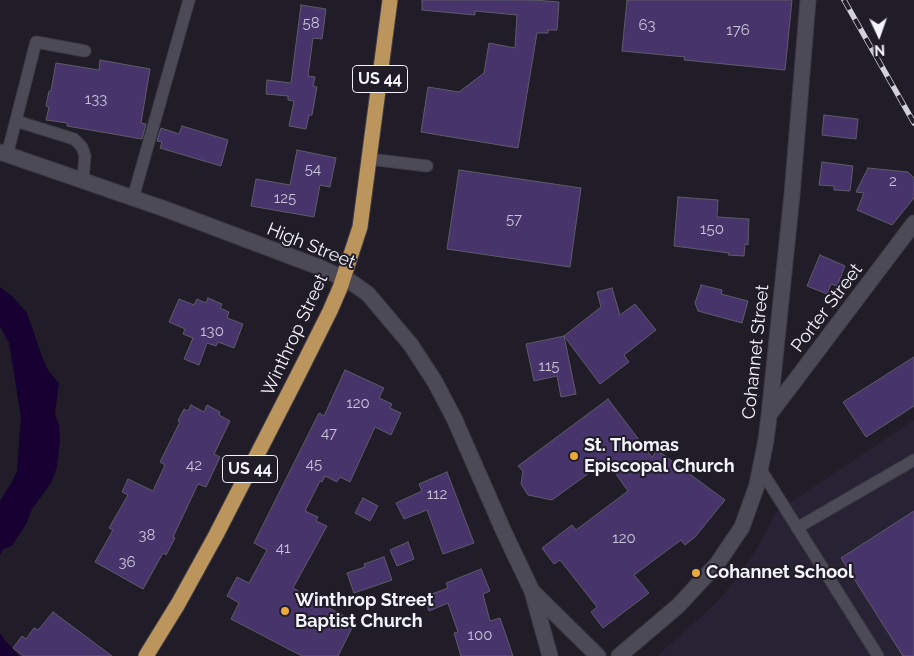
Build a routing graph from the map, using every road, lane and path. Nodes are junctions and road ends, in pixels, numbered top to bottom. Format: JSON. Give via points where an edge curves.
{"nodes":[{"id":1,"x":189,"y":0,"type":"edge"},
{"id":2,"x":390,"y":0,"type":"edge"},
{"id":3,"x":808,"y":0,"type":"edge"},
{"id":4,"x":85,"y":52,"type":"dead end"},
{"id":5,"x":16,"y":121,"type":"junction"},
{"id":6,"x":4,"y":153,"type":"edge"},
{"id":7,"x":369,"y":159,"type":"junction"},
{"id":8,"x":427,"y":166,"type":"dead end"},
{"id":9,"x":83,"y":180,"type":"junction"},
{"id":10,"x":133,"y":198,"type":"junction"},
{"id":11,"x":914,"y":223,"type":"edge"},
{"id":12,"x":343,"y":278,"type":"junction"},
{"id":13,"x":769,"y":416,"type":"junction"},
{"id":14,"x":914,"y":460,"type":"edge"},
{"id":15,"x":761,"y":470,"type":"junction"},
{"id":16,"x":798,"y":528,"type":"junction"},
{"id":17,"x":532,"y":591,"type":"junction"},
{"id":18,"x":146,"y":656,"type":"edge"},
{"id":19,"x":550,"y":656,"type":"edge"},
{"id":20,"x":598,"y":656,"type":"edge"},
{"id":21,"x":619,"y":656,"type":"edge"},
{"id":22,"x":878,"y":656,"type":"edge"}],
"edges":[{"from":1,"to":10,"type":"lane"},
{"from":2,"to":7,"type":"highway","name":"Winthrop Street","number":"US 44"},
{"from":3,"to":13,"type":"street","name":"Cohannet Street"},
{"from":4,"to":5,"type":"lane","via":[[36,42]]},
{"from":5,"to":6,"type":"lane"},
{"from":5,"to":9,"type":"lane","via":[[74,139],[85,156]]},
{"from":6,"to":9,"type":"street","name":"High Street"},
{"from":7,"to":8,"type":"lane"},
{"from":7,"to":12,"type":"highway","name":"Winthrop Street","number":"US 44","via":[[360,227]]},
{"from":9,"to":10,"type":"street","name":"High Street"},
{"from":10,"to":12,"type":"street","name":"High Street"},
{"from":11,"to":13,"type":"street","name":"Porter Street"},
{"from":12,"to":17,"type":"street","name":"High Street","via":[[368,294],[411,345],[435,382]]},
{"from":12,"to":18,"type":"highway","name":"Winthrop Street","number":"US 44","via":[[326,319],[216,535]]},
{"from":13,"to":15,"type":"street","name":"Cohannet Street"},
{"from":14,"to":16,"type":"lane"},
{"from":15,"to":16,"type":"lane"},
{"from":15,"to":21,"type":"street","name":"Cohannet Street","via":[[742,527],[722,558],[678,606]]},
{"from":16,"to":22,"type":"lane"},
{"from":17,"to":19,"type":"street","name":"High Street"},
{"from":17,"to":20,"type":"street","name":"High Street"}]}
